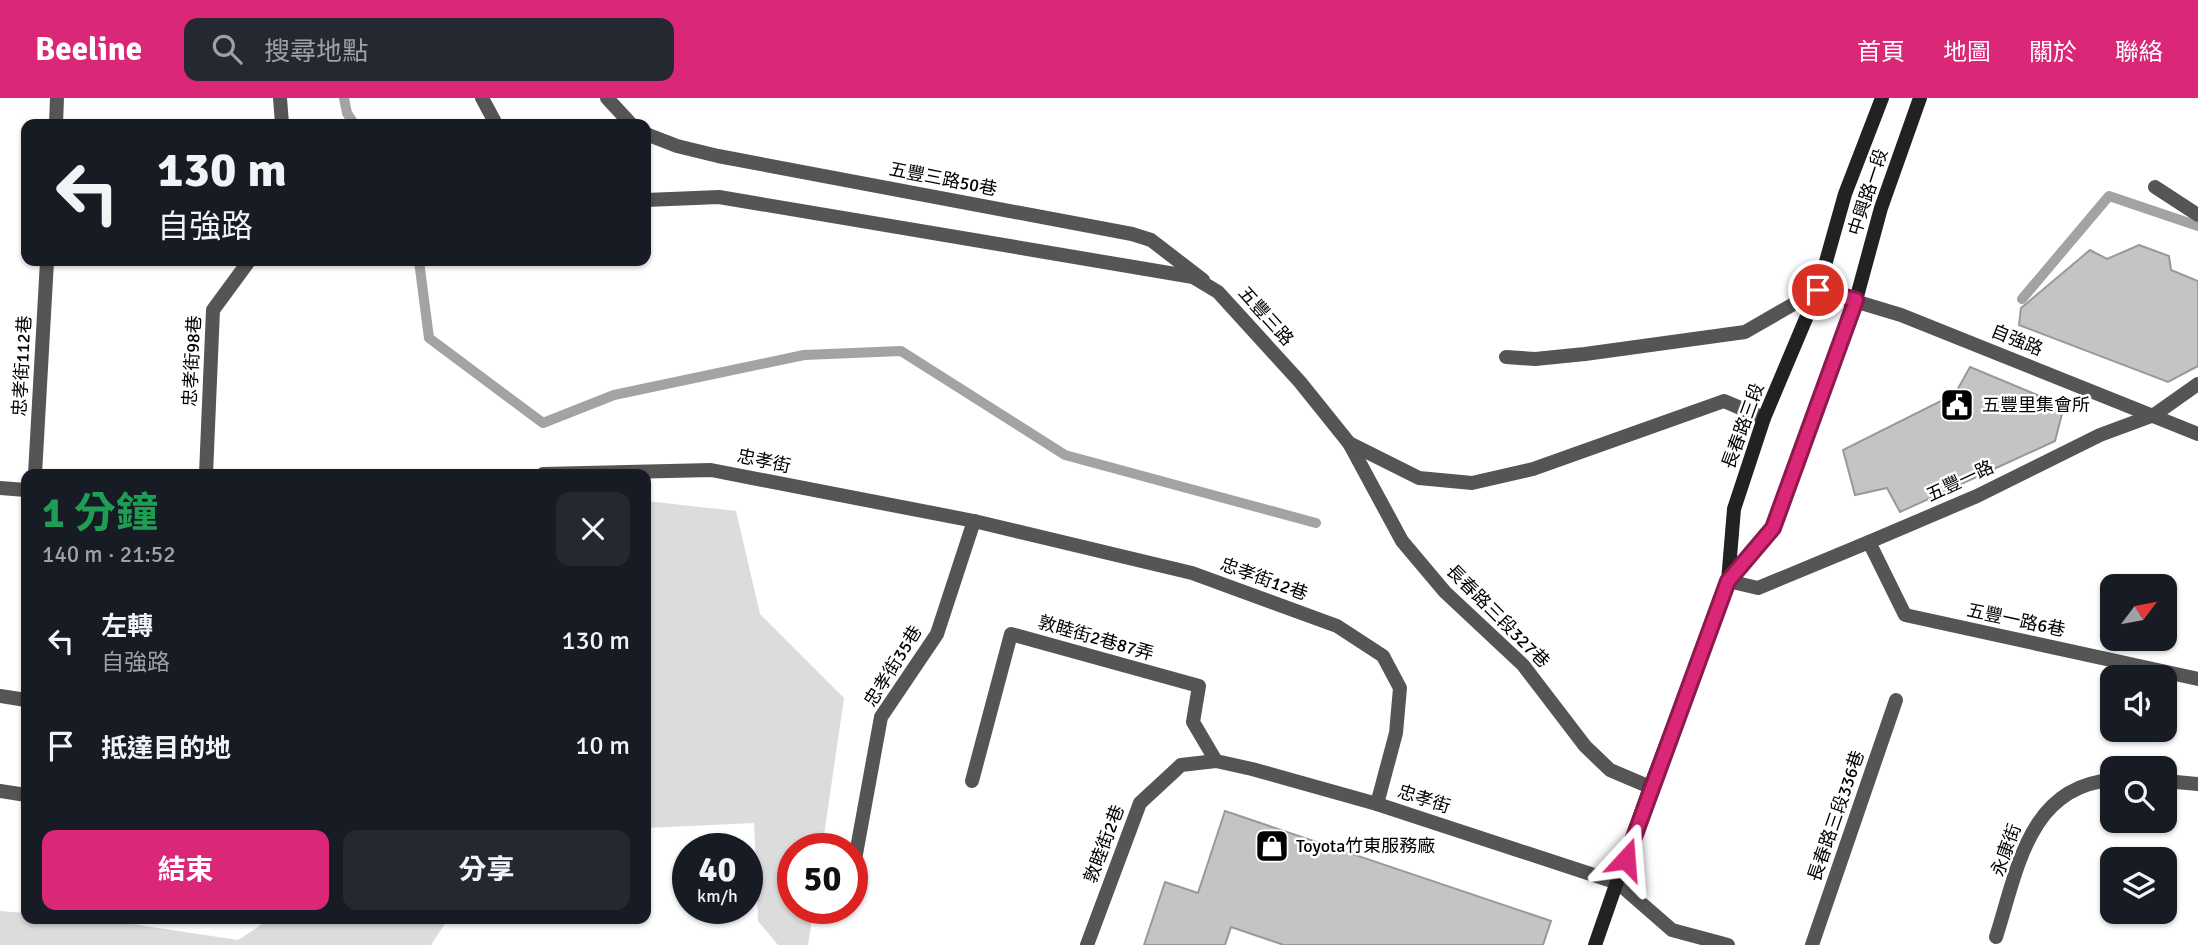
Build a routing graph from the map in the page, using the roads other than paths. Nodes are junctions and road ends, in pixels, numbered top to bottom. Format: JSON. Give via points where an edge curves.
{"nodes":[{"id":1,"x":57,"y":98,"type":"edge"},
{"id":2,"x":280,"y":98,"type":"edge"},
{"id":3,"x":482,"y":98,"type":"edge"},
{"id":4,"x":607,"y":98,"type":"edge"},
{"id":5,"x":1882,"y":98,"type":"edge"},
{"id":6,"x":1920,"y":98,"type":"edge"},
{"id":7,"x":56,"y":119,"type":"edge"},
{"id":8,"x":282,"y":119,"type":"edge"},
{"id":9,"x":493,"y":119,"type":"edge"},
{"id":10,"x":626,"y":119,"type":"edge"},
{"id":11,"x":651,"y":136,"type":"edge"},
{"id":12,"x":2155,"y":187,"type":"dead end"},
{"id":13,"x":651,"y":200,"type":"edge"},
{"id":14,"x":2198,"y":215,"type":"edge"},
{"id":15,"x":47,"y":266,"type":"edge"},
{"id":16,"x":245,"y":266,"type":"edge"},
{"id":17,"x":1818,"y":290,"type":"junction"},
{"id":18,"x":1218,"y":292,"type":"junction"},
{"id":19,"x":1856,"y":300,"type":"junction"},
{"id":20,"x":1506,"y":357,"type":"dead end"},
{"id":21,"x":2198,"y":384,"type":"edge"},
{"id":22,"x":2154,"y":415,"type":"junction"},
{"id":23,"x":1764,"y":418,"type":"junction"},
{"id":24,"x":2198,"y":434,"type":"edge"},
{"id":25,"x":1349,"y":443,"type":"junction"},
{"id":26,"x":34,"y":469,"type":"edge"},
{"id":27,"x":206,"y":469,"type":"edge"},
{"id":28,"x":651,"y":472,"type":"edge"},
{"id":29,"x":0,"y":488,"type":"edge"},
{"id":30,"x":21,"y":490,"type":"edge"},
{"id":31,"x":974,"y":521,"type":"junction"},
{"id":32,"x":1869,"y":542,"type":"junction"},
{"id":33,"x":1728,"y":581,"type":"junction"},
{"id":34,"x":2198,"y":679,"type":"edge"},
{"id":35,"x":0,"y":696,"type":"edge"},
{"id":36,"x":21,"y":699,"type":"edge"},
{"id":37,"x":1896,"y":700,"type":"dead end"},
{"id":38,"x":1216,"y":761,"type":"junction"},
{"id":39,"x":972,"y":781,"type":"dead end"},
{"id":40,"x":2177,"y":782,"type":"edge"},
{"id":41,"x":2100,"y":783,"type":"edge"},
{"id":42,"x":2198,"y":784,"type":"edge"},
{"id":43,"x":1650,"y":787,"type":"junction"},
{"id":44,"x":0,"y":791,"type":"edge"},
{"id":45,"x":21,"y":793,"type":"edge"},
{"id":46,"x":1377,"y":804,"type":"junction"},
{"id":47,"x":860,"y":833,"type":"edge"},
{"id":48,"x":1618,"y":883,"type":"junction"},
{"id":49,"x":1996,"y":937,"type":"dead end"},
{"id":50,"x":1087,"y":945,"type":"edge"},
{"id":51,"x":1595,"y":945,"type":"edge"},
{"id":52,"x":1728,"y":945,"type":"edge"},
{"id":53,"x":1812,"y":945,"type":"edge"}],
"edges":[{"from":1,"to":7,"type":"street"},
{"from":2,"to":8,"type":"street"},
{"from":3,"to":9,"type":"street"},
{"from":4,"to":10,"type":"street"},
{"from":5,"to":17,"type":"main road","name":"中興路一段","via":[[1845,194]]},
{"from":6,"to":19,"type":"main road","name":"中興路一段","via":[[1881,208]]},
{"from":11,"to":18,"type":"street","name":"五豐三路50巷","via":[[718,156],[1132,234],[1152,240]]},
{"from":12,"to":14,"type":"street"},
{"from":13,"to":18,"type":"street","name":"五豐三路","via":[[719,197],[1151,267],[1193,277]]},
{"from":15,"to":26,"type":"street","name":"忠孝街112巷"},
{"from":16,"to":27,"type":"street","name":"忠孝街98巷","via":[[213,310]]},
{"from":17,"to":19,"type":"street","name":"自強路"},
{"from":17,"to":20,"type":"street","via":[[1745,332],[1585,354]]},
{"from":17,"to":23,"type":"main road","name":"長春路三段"},
{"from":18,"to":25,"type":"street","name":"五豐三路"},
{"from":19,"to":22,"type":"street","name":"自強路"},
{"from":19,"to":33,"type":"main road","name":"長春路三段","via":[[1773,528]]},
{"from":21,"to":22,"type":"street","name":"五豐一路"},
{"from":22,"to":24,"type":"street","name":"自強路"},
{"from":22,"to":32,"type":"street","name":"五豐一路","via":[[2100,435],[1978,496]]},
{"from":23,"to":25,"type":"street","name":"五豐三路","via":[[1724,401],[1533,469],[1472,483],[1419,478]]},
{"from":23,"to":33,"type":"main road","name":"長春路三段","via":[[1734,509]]},
{"from":25,"to":43,"type":"street","name":"長春路三段327巷","via":[[1402,541],[1445,592],[1523,665],[1610,771]]},
{"from":28,"to":31,"type":"street","name":"忠孝街","via":[[711,470]]},
{"from":29,"to":30,"type":"street"},
{"from":31,"to":46,"type":"street","name":"忠孝街12巷","via":[[1192,573],[1338,626],[1383,656],[1400,688],[1396,733]]},
{"from":31,"to":47,"type":"street","name":"忠孝街35巷","via":[[937,634],[881,717]]},
{"from":32,"to":33,"type":"street","name":"五豐一路","via":[[1758,588]]},
{"from":32,"to":34,"type":"street","name":"五豐一路6巷","via":[[1905,615]]},
{"from":33,"to":43,"type":"main road","name":"長春路三段"},
{"from":35,"to":36,"type":"street"},
{"from":37,"to":53,"type":"street","name":"長春路三段336巷"},
{"from":38,"to":39,"type":"street","name":"敦睦街2巷87弄","via":[[1193,722],[1199,686],[1011,634]]},
{"from":38,"to":46,"type":"street","name":"忠孝街"},
{"from":38,"to":50,"type":"street","name":"敦睦街2巷","via":[[1181,765],[1140,803]]},
{"from":40,"to":42,"type":"street"},
{"from":41,"to":49,"type":"street","name":"永康街","via":[[2054,801],[2036,822]]},
{"from":43,"to":48,"type":"main road","name":"長春路三段"},
{"from":44,"to":45,"type":"street"},
{"from":46,"to":48,"type":"street","name":"忠孝街"},
{"from":48,"to":51,"type":"main road","name":"長春路三段"},
{"from":48,"to":52,"type":"street","via":[[1672,930]]}]}
